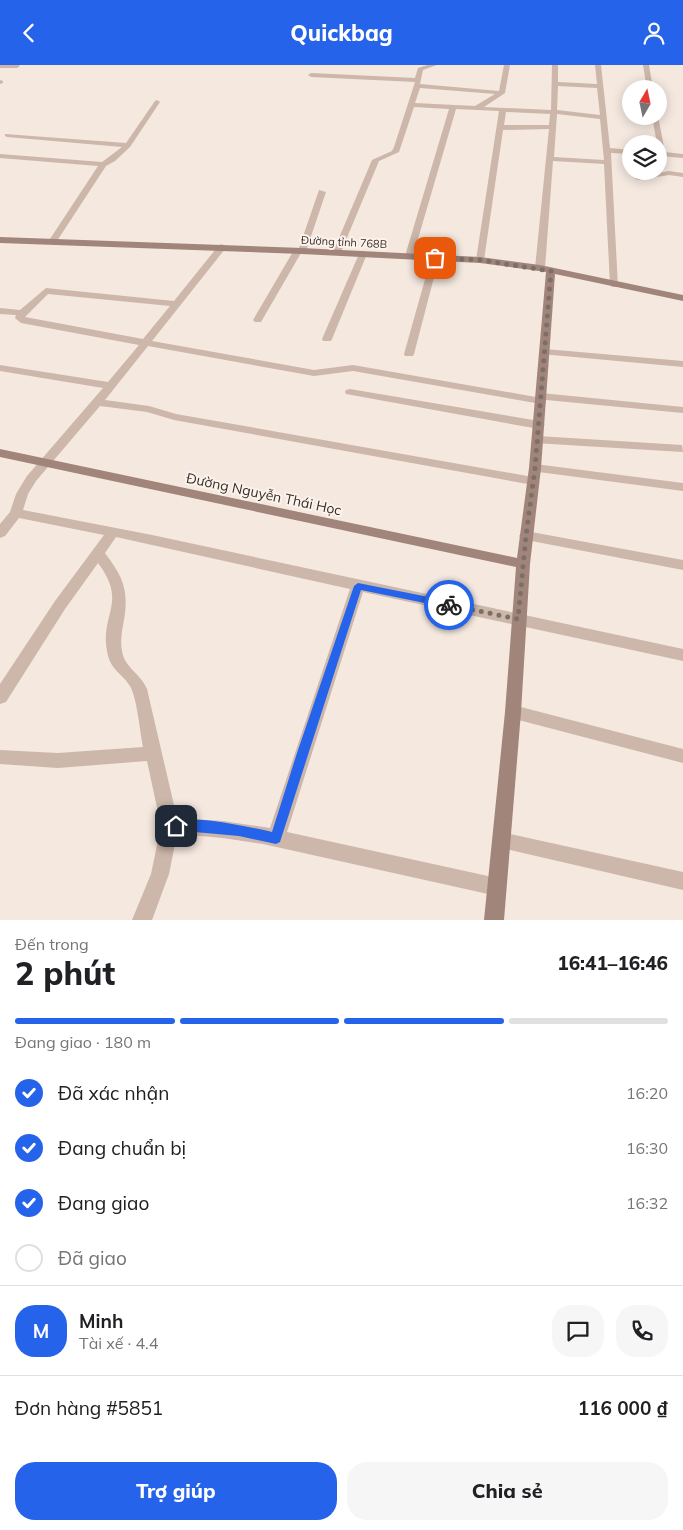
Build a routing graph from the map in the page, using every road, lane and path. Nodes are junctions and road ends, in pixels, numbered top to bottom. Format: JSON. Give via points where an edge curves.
{"nodes":[{"id":1,"x":434,"y":65,"type":"edge"},
{"id":2,"x":507,"y":65,"type":"edge"},
{"id":3,"x":555,"y":65,"type":"edge"},
{"id":4,"x":598,"y":65,"type":"edge"},
{"id":5,"x":646,"y":65,"type":"edge"},
{"id":6,"x":0,"y":66,"type":"edge"},
{"id":7,"x":17,"y":66,"type":"edge"},
{"id":8,"x":311,"y":75,"type":"dead end"},
{"id":9,"x":648,"y":80,"type":"edge"},
{"id":10,"x":417,"y":83,"type":"junction"},
{"id":11,"x":554,"y":84,"type":"junction"},
{"id":12,"x":599,"y":86,"type":"junction"},
{"id":13,"x":502,"y":93,"type":"junction"},
{"id":14,"x":157,"y":102,"type":"dead end"},
{"id":15,"x":411,"y":105,"type":"junction"},
{"id":16,"x":453,"y":107,"type":"junction"},
{"id":17,"x":476,"y":108,"type":"junction"},
{"id":18,"x":503,"y":109,"type":"junction"},
{"id":19,"x":554,"y":112,"type":"junction"},
{"id":20,"x":602,"y":117,"type":"junction"},
{"id":21,"x":553,"y":127,"type":"junction"},
{"id":22,"x":500,"y":128,"type":"junction"},
{"id":23,"x":7,"y":135,"type":"dead end"},
{"id":24,"x":127,"y":145,"type":"junction"},
{"id":25,"x":607,"y":150,"type":"junction"},
{"id":26,"x":622,"y":151,"type":"edge"},
{"id":27,"x":667,"y":155,"type":"edge"},
{"id":28,"x":0,"y":156,"type":"edge"},
{"id":29,"x":683,"y":156,"type":"edge"},
{"id":30,"x":550,"y":159,"type":"junction"},
{"id":31,"x":607,"y":162,"type":"junction"},
{"id":32,"x":103,"y":164,"type":"junction"},
{"id":33,"x":667,"y":173,"type":"edge"},
{"id":34,"x":683,"y":175,"type":"edge"},
{"id":35,"x":322,"y":192,"type":"dead end"},
{"id":36,"x":0,"y":240,"type":"edge"},
{"id":37,"x":52,"y":242,"type":"junction"},
{"id":38,"x":222,"y":247,"type":"junction"},
{"id":39,"x":300,"y":251,"type":"junction"},
{"id":40,"x":337,"y":252,"type":"junction"},
{"id":41,"x":363,"y":254,"type":"junction"},
{"id":42,"x":409,"y":256,"type":"junction"},
{"id":43,"x":435,"y":258,"type":"junction"},
{"id":44,"x":480,"y":260,"type":"junction"},
{"id":45,"x":546,"y":269,"type":"junction"},
{"id":46,"x":615,"y":285,"type":"junction"},
{"id":47,"x":683,"y":298,"type":"edge"},
{"id":48,"x":177,"y":304,"type":"junction"},
{"id":49,"x":0,"y":311,"type":"edge"},
{"id":50,"x":22,"y":313,"type":"junction"},
{"id":51,"x":258,"y":320,"type":"dead end"},
{"id":52,"x":327,"y":339,"type":"dead end"},
{"id":53,"x":146,"y":342,"type":"junction"},
{"id":54,"x":545,"y":352,"type":"junction"},
{"id":55,"x":409,"y":354,"type":"dead end"},
{"id":56,"x":683,"y":364,"type":"edge"},
{"id":57,"x":0,"y":368,"type":"edge"},
{"id":58,"x":111,"y":386,"type":"junction"},
{"id":59,"x":350,"y":392,"type":"dead end"},
{"id":60,"x":541,"y":398,"type":"junction"},
{"id":61,"x":98,"y":401,"type":"junction"},
{"id":62,"x":683,"y":410,"type":"edge"},
{"id":63,"x":538,"y":432,"type":"junction"},
{"id":64,"x":682,"y":449,"type":"edge"},
{"id":65,"x":0,"y":453,"type":"edge"},
{"id":66,"x":45,"y":463,"type":"junction"},
{"id":67,"x":534,"y":475,"type":"junction"},
{"id":68,"x":683,"y":487,"type":"edge"},
{"id":69,"x":16,"y":513,"type":"junction"},
{"id":70,"x":0,"y":533,"type":"edge"},
{"id":71,"x":112,"y":533,"type":"junction"},
{"id":72,"x":526,"y":536,"type":"junction"},
{"id":73,"x":98,"y":553,"type":"junction"},
{"id":74,"x":523,"y":564,"type":"junction"},
{"id":75,"x":683,"y":565,"type":"edge"},
{"id":76,"x":358,"y":586,"type":"junction"},
{"id":77,"x":518,"y":619,"type":"junction"},
{"id":78,"x":683,"y":655,"type":"edge"},
{"id":79,"x":0,"y":697,"type":"edge"},
{"id":80,"x":512,"y":712,"type":"junction"},
{"id":81,"x":153,"y":753,"type":"junction"},
{"id":82,"x":683,"y":756,"type":"edge"},
{"id":83,"x":0,"y":757,"type":"edge"},
{"id":84,"x":170,"y":826,"type":"junction"},
{"id":85,"x":276,"y":838,"type":"junction"},
{"id":86,"x":501,"y":841,"type":"junction"},
{"id":87,"x":683,"y":881,"type":"edge"},
{"id":88,"x":497,"y":887,"type":"junction"},
{"id":89,"x":142,"y":920,"type":"edge"},
{"id":90,"x":494,"y":920,"type":"edge"}],
"edges":[{"from":1,"to":10,"type":"street","via":[[420,69]]},
{"from":2,"to":13,"type":"street"},
{"from":3,"to":11,"type":"street"},
{"from":4,"to":12,"type":"street"},
{"from":5,"to":9,"type":"street"},
{"from":6,"to":7,"type":"street"},
{"from":8,"to":10,"type":"street"},
{"from":10,"to":13,"type":"street"},
{"from":10,"to":15,"type":"street"},
{"from":11,"to":12,"type":"street"},
{"from":11,"to":19,"type":"street"},
{"from":12,"to":20,"type":"street"},
{"from":13,"to":17,"type":"street"},
{"from":14,"to":24,"type":"street"},
{"from":15,"to":16,"type":"street"},
{"from":15,"to":40,"type":"street","via":[[398,147],[395,152],[376,160]]},
{"from":16,"to":17,"type":"street"},
{"from":16,"to":42,"type":"street"},
{"from":17,"to":18,"type":"street"},
{"from":18,"to":19,"type":"street"},
{"from":18,"to":22,"type":"street"},
{"from":19,"to":20,"type":"street"},
{"from":19,"to":21,"type":"street"},
{"from":20,"to":25,"type":"street"},
{"from":21,"to":22,"type":"street"},
{"from":21,"to":30,"type":"street"},
{"from":22,"to":44,"type":"street"},
{"from":23,"to":24,"type":"street"},
{"from":24,"to":32,"type":"street","via":[[113,160]]},
{"from":25,"to":26,"type":"street"},
{"from":25,"to":31,"type":"street"},
{"from":27,"to":29,"type":"street"},
{"from":28,"to":32,"type":"street"},
{"from":30,"to":31,"type":"street"},
{"from":30,"to":45,"type":"street"},
{"from":31,"to":46,"type":"street"},
{"from":32,"to":37,"type":"street"},
{"from":33,"to":34,"type":"street"},
{"from":35,"to":39,"type":"street"},
{"from":36,"to":37,"type":"street","name":"Đường tỉnh 768B"},
{"from":37,"to":38,"type":"street","name":"Đường tỉnh 768B"},
{"from":38,"to":39,"type":"street","name":"Đường tỉnh 768B"},
{"from":38,"to":48,"type":"street"},
{"from":39,"to":40,"type":"street","name":"Đường tỉnh 768B"},
{"from":39,"to":51,"type":"street"},
{"from":40,"to":41,"type":"street","name":"Đường tỉnh 768B"},
{"from":41,"to":42,"type":"street","name":"Đường tỉnh 768B"},
{"from":41,"to":52,"type":"street"},
{"from":42,"to":43,"type":"street","name":"Đường tỉnh 768B"},
{"from":43,"to":44,"type":"street","name":"Đường tỉnh 768B"},
{"from":43,"to":55,"type":"street"},
{"from":44,"to":45,"type":"street","name":"Đường tỉnh 768B"},
{"from":45,"to":46,"type":"street","name":"Đường tỉnh 768B"},
{"from":45,"to":54,"type":"street"},
{"from":46,"to":47,"type":"street","name":"Đường tỉnh 768B"},
{"from":48,"to":50,"type":"street","via":[[46,291]]},
{"from":48,"to":53,"type":"street"},
{"from":49,"to":50,"type":"street"},
{"from":50,"to":53,"type":"street","via":[[20,318],[24,321]]},
{"from":53,"to":58,"type":"street"},
{"from":53,"to":60,"type":"street","via":[[314,373],[353,368]]},
{"from":54,"to":56,"type":"street"},
{"from":54,"to":60,"type":"street"},
{"from":57,"to":58,"type":"street"},
{"from":58,"to":61,"type":"street"},
{"from":59,"to":63,"type":"street"},
{"from":60,"to":62,"type":"street"},
{"from":60,"to":63,"type":"street"},
{"from":61,"to":66,"type":"street"},
{"from":61,"to":67,"type":"street","via":[[415,461]]},
{"from":63,"to":64,"type":"street"},
{"from":63,"to":67,"type":"street"},
{"from":65,"to":66,"type":"street","name":"Đường Nguyễn Thái Học"},
{"from":66,"to":69,"type":"street","via":[[26,487]]},
{"from":66,"to":74,"type":"street","name":"Đường Nguyễn Thái Học"},
{"from":67,"to":68,"type":"street"},
{"from":67,"to":72,"type":"street"},
{"from":69,"to":70,"type":"street"},
{"from":69,"to":71,"type":"street"},
{"from":71,"to":73,"type":"street"},
{"from":71,"to":76,"type":"street"},
{"from":72,"to":74,"type":"street"},
{"from":72,"to":75,"type":"street"},
{"from":73,"to":79,"type":"street"},
{"from":73,"to":81,"type":"street","via":[[118,586],[119,608],[114,643],[117,662],[138,687]]},
{"from":74,"to":77,"type":"street"},
{"from":76,"to":77,"type":"street"},
{"from":76,"to":85,"type":"street"},
{"from":77,"to":78,"type":"street"},
{"from":77,"to":80,"type":"street"},
{"from":80,"to":82,"type":"street"},
{"from":80,"to":86,"type":"street"},
{"from":81,"to":83,"type":"street","via":[[32,762]]},
{"from":81,"to":84,"type":"street"},
{"from":84,"to":85,"type":"street","via":[[188,825]]},
{"from":84,"to":89,"type":"street","via":[[160,874]]},
{"from":85,"to":88,"type":"street"},
{"from":86,"to":87,"type":"street"},
{"from":86,"to":88,"type":"street"},
{"from":88,"to":90,"type":"street"}]}
